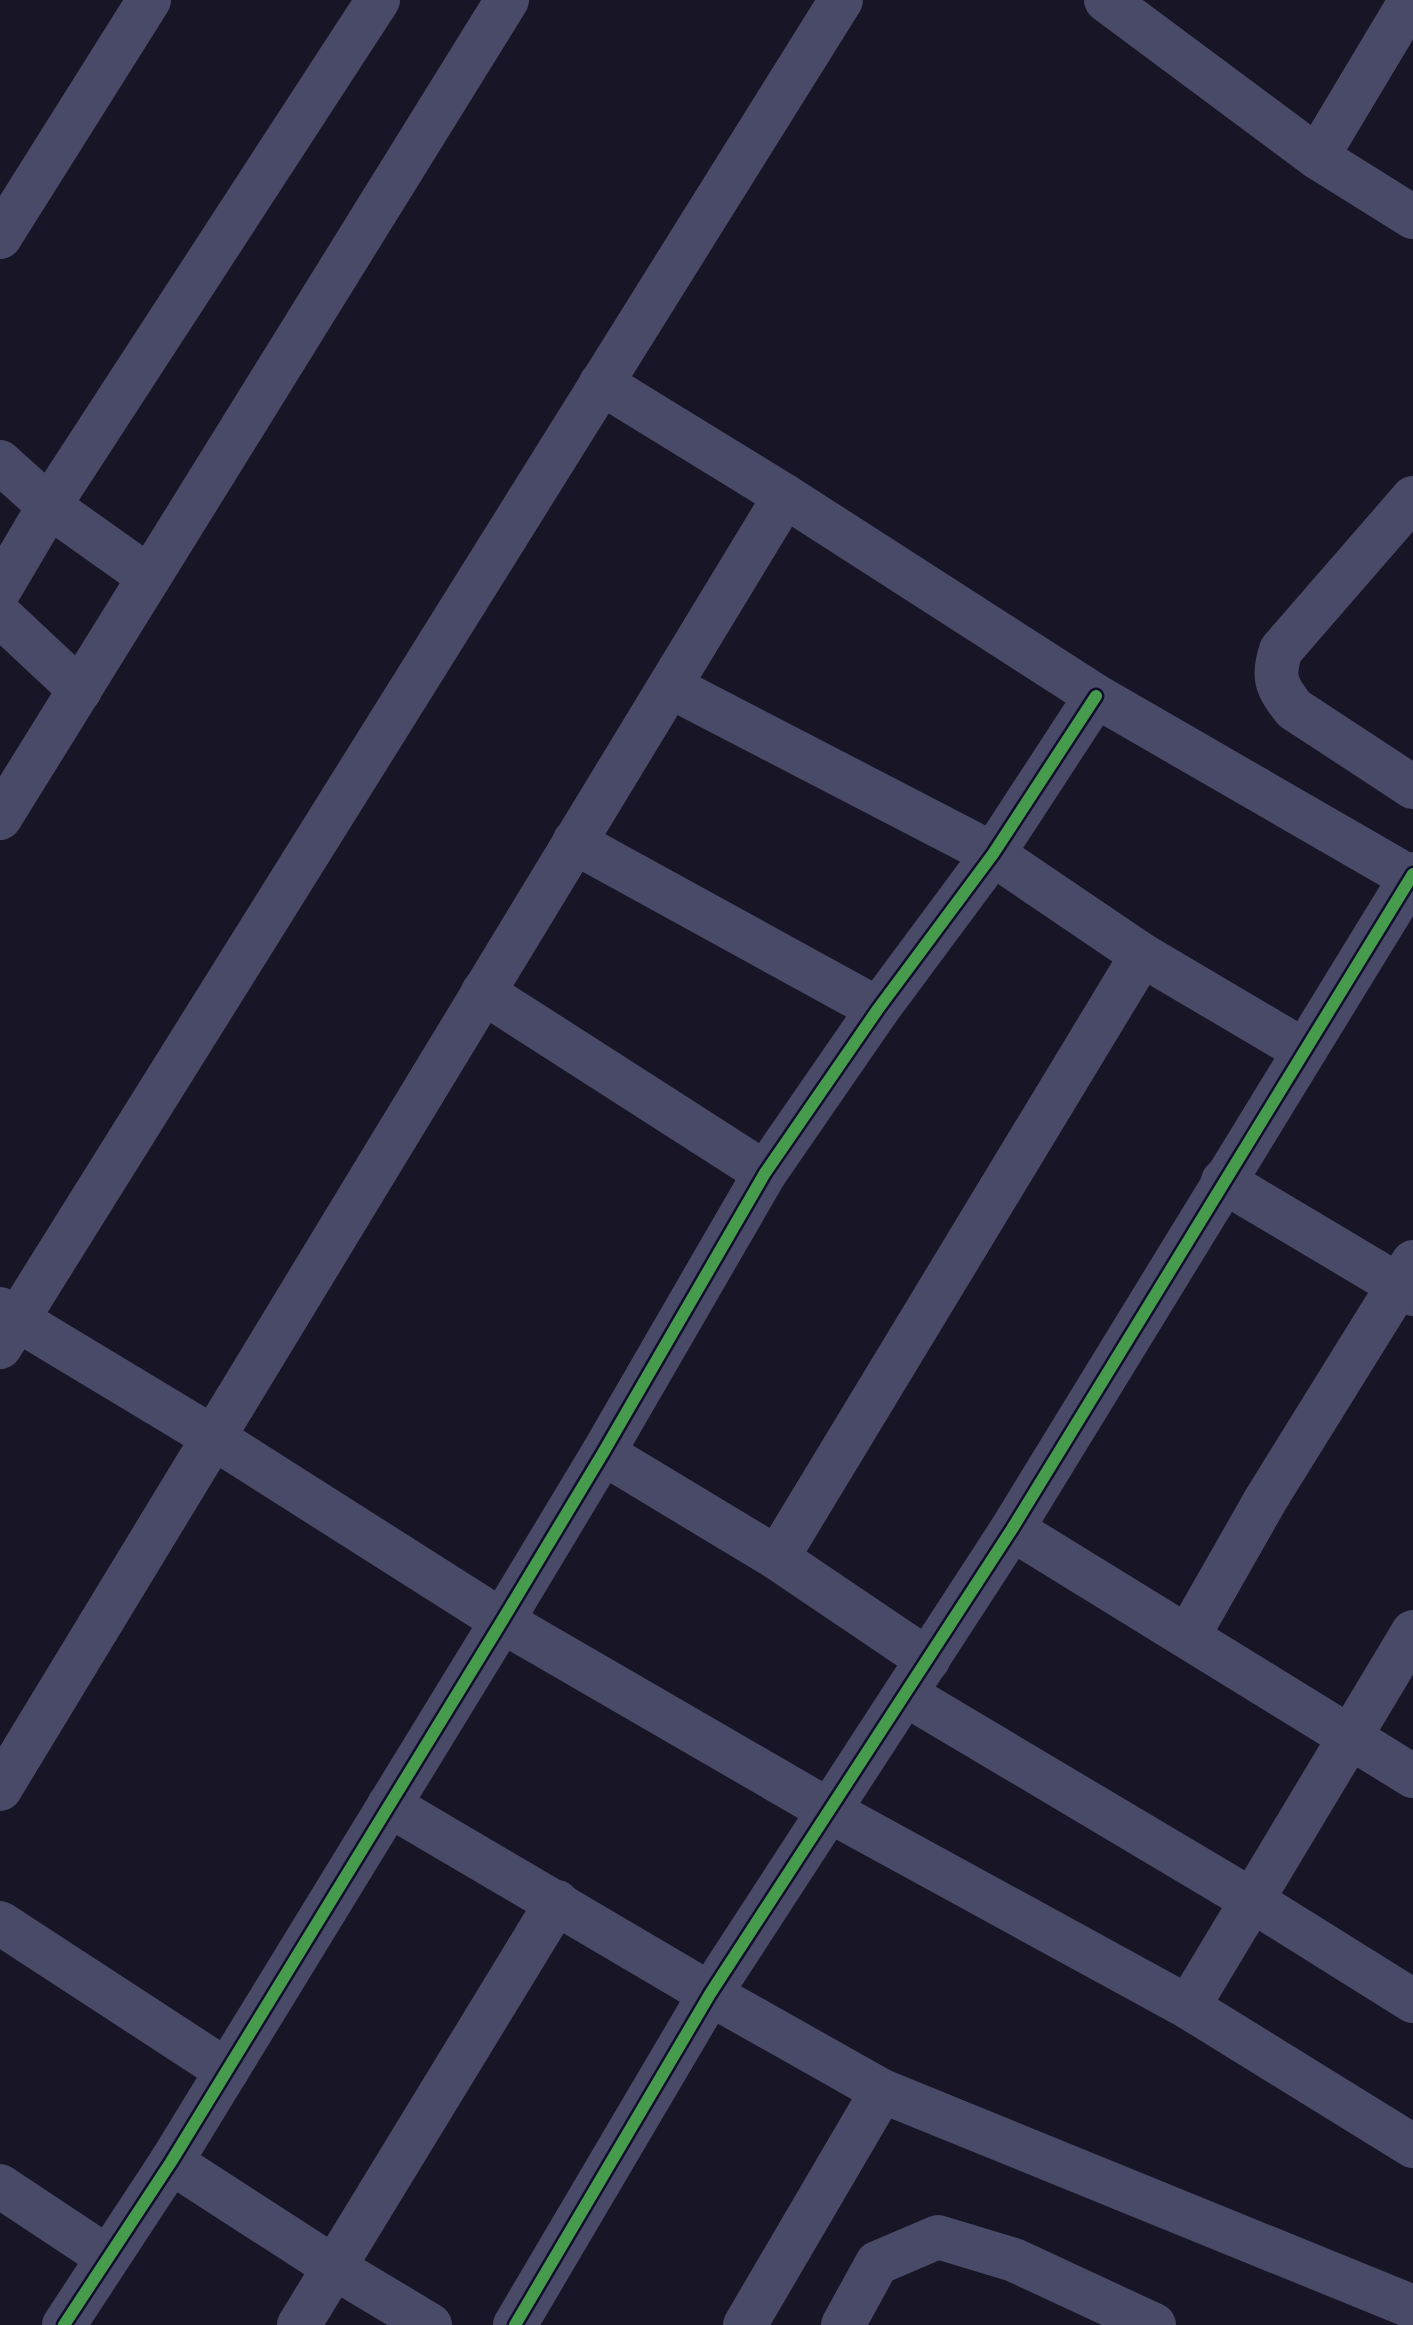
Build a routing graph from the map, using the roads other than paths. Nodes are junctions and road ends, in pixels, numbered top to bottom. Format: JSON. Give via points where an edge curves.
{"nodes":[{"id":1,"x":149,"y":0,"type":"edge"},
{"id":2,"x":378,"y":0,"type":"edge"},
{"id":3,"x":507,"y":0,"type":"edge"},
{"id":4,"x":841,"y":0,"type":"edge"},
{"id":5,"x":1106,"y":0,"type":"edge"},
{"id":6,"x":1405,"y":23,"type":"edge"},
{"id":7,"x":1317,"y":157,"type":"junction"},
{"id":8,"x":1413,"y":217,"type":"edge"},
{"id":9,"x":0,"y":237,"type":"edge"},
{"id":10,"x":601,"y":383,"type":"junction"},
{"id":11,"x":0,"y":462,"type":"edge"},
{"id":12,"x":785,"y":496,"type":"junction"},
{"id":13,"x":1413,"y":498,"type":"edge"},
{"id":14,"x":49,"y":506,"type":"junction"},
{"id":15,"x":149,"y":577,"type":"junction"},
{"id":16,"x":0,"y":589,"type":"edge"},
{"id":17,"x":0,"y":615,"type":"edge"},
{"id":18,"x":671,"y":687,"type":"junction"},
{"id":19,"x":80,"y":690,"type":"junction"},
{"id":20,"x":1096,"y":696,"type":"junction"},
{"id":21,"x":1413,"y":787,"type":"edge"},
{"id":22,"x":0,"y":818,"type":"edge"},
{"id":23,"x":574,"y":842,"type":"junction"},
{"id":24,"x":993,"y":854,"type":"junction"},
{"id":25,"x":1412,"y":876,"type":"edge"},
{"id":26,"x":1142,"y":955,"type":"junction"},
{"id":27,"x":483,"y":992,"type":"junction"},
{"id":28,"x":878,"y":1009,"type":"junction"},
{"id":29,"x":1303,"y":1050,"type":"junction"},
{"id":30,"x":765,"y":1173,"type":"junction"},
{"id":31,"x":1223,"y":1181,"type":"junction"},
{"id":32,"x":1408,"y":1281,"type":"edge"},
{"id":33,"x":6,"y":1326,"type":"edge"},
{"id":34,"x":214,"y":1438,"type":"junction"},
{"id":35,"x":603,"y":1453,"type":"junction"},
{"id":36,"x":1012,"y":1529,"type":"junction"},
{"id":37,"x":777,"y":1558,"type":"junction"},
{"id":38,"x":502,"y":1621,"type":"junction"},
{"id":39,"x":1413,"y":1632,"type":"edge"},
{"id":40,"x":1188,"y":1636,"type":"junction"},
{"id":41,"x":917,"y":1677,"type":"junction"},
{"id":42,"x":1349,"y":1735,"type":"junction"},
{"id":43,"x":1413,"y":1776,"type":"edge"},
{"id":44,"x":0,"y":1789,"type":"edge"},
{"id":45,"x":389,"y":1805,"type":"junction"},
{"id":46,"x":828,"y":1810,"type":"junction"},
{"id":47,"x":1253,"y":1901,"type":"junction"},
{"id":48,"x":557,"y":1902,"type":"junction"},
{"id":49,"x":0,"y":1923,"type":"edge"},
{"id":50,"x":710,"y":1994,"type":"junction"},
{"id":51,"x":1413,"y":2001,"type":"edge"},
{"id":52,"x":1188,"y":2007,"type":"junction"},
{"id":53,"x":227,"y":2071,"type":"junction"},
{"id":54,"x":882,"y":2091,"type":"junction"},
{"id":55,"x":1413,"y":2146,"type":"edge"},
{"id":56,"x":171,"y":2162,"type":"junction"},
{"id":57,"x":0,"y":2186,"type":"edge"},
{"id":58,"x":107,"y":2257,"type":"junction"},
{"id":59,"x":335,"y":2268,"type":"junction"},
{"id":60,"x":1413,"y":2307,"type":"edge"},
{"id":61,"x":64,"y":2325,"type":"edge"},
{"id":62,"x":299,"y":2325,"type":"edge"},
{"id":63,"x":430,"y":2325,"type":"edge"},
{"id":64,"x":515,"y":2325,"type":"edge"},
{"id":65,"x":745,"y":2325,"type":"edge"},
{"id":66,"x":843,"y":2325,"type":"edge"},
{"id":67,"x":1154,"y":2325,"type":"edge"}],
"edges":[{"from":1,"to":9,"type":"street"},
{"from":2,"to":14,"type":"street"},
{"from":3,"to":15,"type":"street"},
{"from":4,"to":10,"type":"street"},
{"from":5,"to":7,"type":"street"},
{"from":6,"to":7,"type":"street"},
{"from":7,"to":8,"type":"street"},
{"from":10,"to":12,"type":"street"},
{"from":10,"to":33,"type":"street"},
{"from":11,"to":14,"type":"street"},
{"from":12,"to":18,"type":"street"},
{"from":12,"to":20,"type":"street"},
{"from":13,"to":21,"type":"street","via":[[1281,650],[1274,670],[1280,691],[1294,709]]},
{"from":14,"to":15,"type":"street"},
{"from":14,"to":16,"type":"street"},
{"from":15,"to":19,"type":"street"},
{"from":17,"to":19,"type":"street"},
{"from":18,"to":23,"type":"street"},
{"from":18,"to":24,"type":"street"},
{"from":19,"to":22,"type":"street"},
{"from":20,"to":24,"type":"street"},
{"from":20,"to":25,"type":"street"},
{"from":23,"to":27,"type":"street"},
{"from":23,"to":28,"type":"street"},
{"from":24,"to":26,"type":"street"},
{"from":24,"to":28,"type":"street"},
{"from":25,"to":29,"type":"street"},
{"from":26,"to":29,"type":"street"},
{"from":26,"to":37,"type":"street"},
{"from":27,"to":30,"type":"street"},
{"from":27,"to":34,"type":"street"},
{"from":28,"to":30,"type":"street"},
{"from":29,"to":31,"type":"street"},
{"from":30,"to":35,"type":"street"},
{"from":31,"to":32,"type":"street"},
{"from":31,"to":36,"type":"street"},
{"from":32,"to":40,"type":"street","via":[[1266,1499]]},
{"from":33,"to":34,"type":"street"},
{"from":34,"to":38,"type":"street"},
{"from":34,"to":44,"type":"street"},
{"from":35,"to":37,"type":"street"},
{"from":35,"to":38,"type":"street"},
{"from":36,"to":40,"type":"street"},
{"from":36,"to":41,"type":"street"},
{"from":37,"to":41,"type":"street"},
{"from":38,"to":45,"type":"street"},
{"from":38,"to":46,"type":"street"},
{"from":39,"to":42,"type":"street"},
{"from":40,"to":42,"type":"street"},
{"from":41,"to":46,"type":"street"},
{"from":41,"to":47,"type":"street"},
{"from":42,"to":43,"type":"street"},
{"from":42,"to":47,"type":"street"},
{"from":45,"to":48,"type":"street"},
{"from":45,"to":53,"type":"street"},
{"from":46,"to":50,"type":"street"},
{"from":46,"to":52,"type":"street"},
{"from":47,"to":51,"type":"street"},
{"from":47,"to":52,"type":"street"},
{"from":48,"to":50,"type":"street"},
{"from":48,"to":59,"type":"street"},
{"from":49,"to":53,"type":"street"},
{"from":50,"to":54,"type":"street"},
{"from":50,"to":64,"type":"street"},
{"from":52,"to":55,"type":"street"},
{"from":53,"to":56,"type":"street"},
{"from":54,"to":60,"type":"street"},
{"from":54,"to":65,"type":"street"},
{"from":56,"to":58,"type":"street"},
{"from":56,"to":59,"type":"street"},
{"from":57,"to":58,"type":"street"},
{"from":58,"to":61,"type":"street"},
{"from":59,"to":62,"type":"street"},
{"from":59,"to":63,"type":"street"},
{"from":66,"to":67,"type":"street","via":[[877,2263],[938,2237],[1014,2260]]}]}
